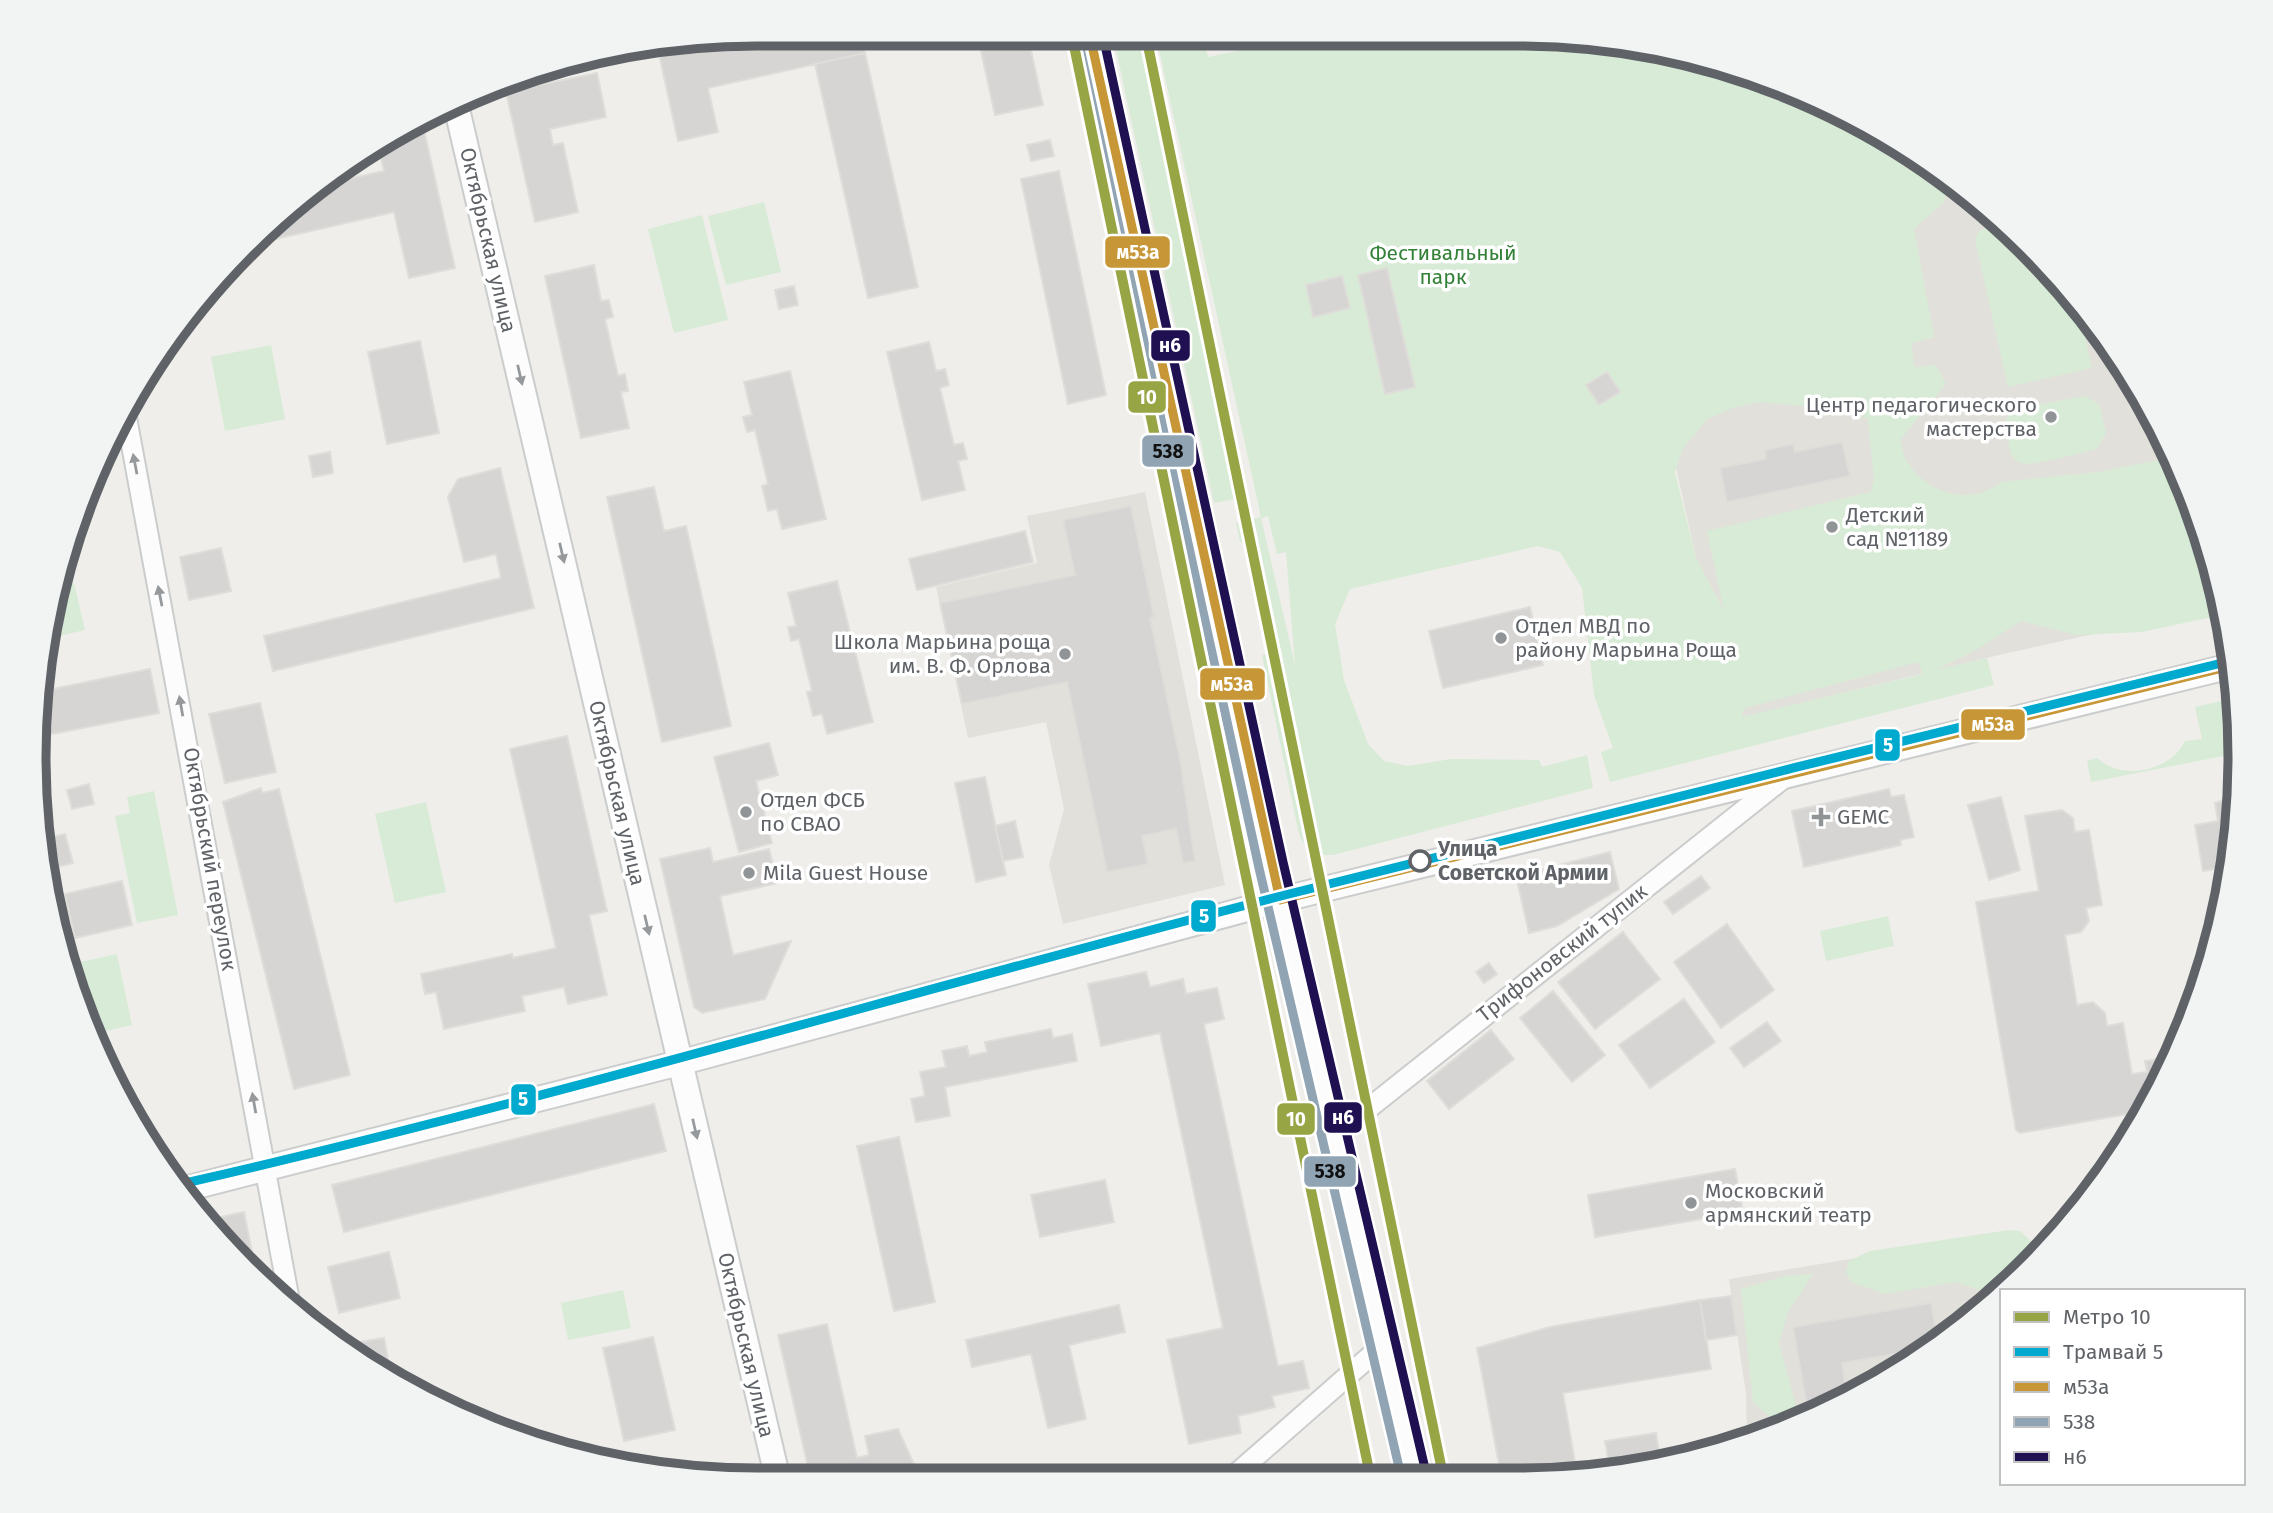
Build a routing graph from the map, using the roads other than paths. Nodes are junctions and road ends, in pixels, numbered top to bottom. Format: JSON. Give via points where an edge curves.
{"nodes":[{"id":1,"x":1092,"y":46,"type":"edge"},
{"id":2,"x":458,"y":112,"type":"edge"},
{"id":3,"x":128,"y":425,"type":"edge"},
{"id":4,"x":2221,"y":668,"type":"edge"},
{"id":5,"x":1790,"y":773,"type":"junction"},
{"id":6,"x":1280,"y":900,"type":"junction"},
{"id":7,"x":679,"y":1063,"type":"junction"},
{"id":8,"x":1335,"y":1135,"type":"junction"},
{"id":9,"x":267,"y":1170,"type":"junction"},
{"id":10,"x":191,"y":1188,"type":"edge"},
{"id":11,"x":288,"y":1291,"type":"edge"},
{"id":12,"x":1384,"y":1344,"type":"junction"},
{"id":13,"x":775,"y":1468,"type":"edge"},
{"id":14,"x":1243,"y":1468,"type":"edge"},
{"id":15,"x":1412,"y":1468,"type":"edge"}],
"edges":[{"from":1,"to":6,"type":"main road"},
{"from":2,"to":7,"type":"street","name":"Октябрьская улица","one_way":true},
{"from":9,"to":3,"type":"street","name":"Октябрьский переулок","one_way":true},
{"from":4,"to":5,"type":"street"},
{"from":5,"to":6,"type":"street"},
{"from":5,"to":8,"type":"street","name":"Трифоновский тупик"},
{"from":6,"to":7,"type":"street"},
{"from":6,"to":8,"type":"main road"},
{"from":7,"to":9,"type":"street"},
{"from":7,"to":13,"type":"street","name":"Октябрьская улица","one_way":true},
{"from":8,"to":12,"type":"main road"},
{"from":9,"to":10,"type":"street"},
{"from":9,"to":11,"type":"street","name":"Октябрьский переулок"},
{"from":12,"to":14,"type":"street"},
{"from":12,"to":15,"type":"main road"}]}
